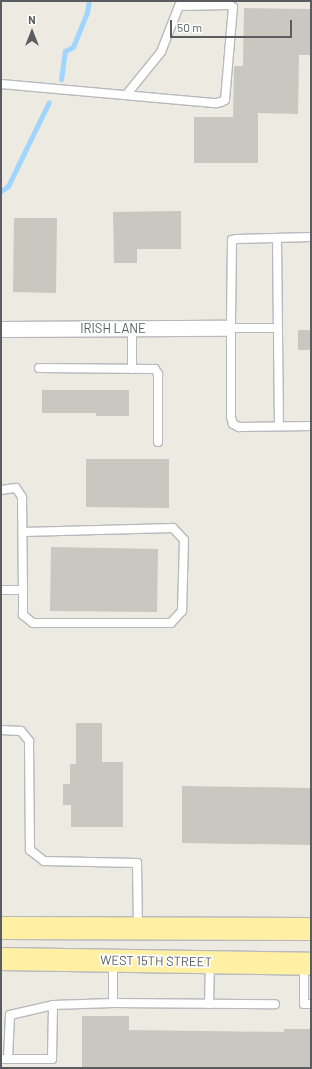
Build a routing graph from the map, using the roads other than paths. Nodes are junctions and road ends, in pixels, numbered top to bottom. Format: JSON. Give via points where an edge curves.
{"nodes":[{"id":1,"x":1,"y":84,"type":"edge"},
{"id":2,"x":126,"y":95,"type":"junction"},
{"id":3,"x":311,"y":237,"type":"edge"},
{"id":4,"x":277,"y":238,"type":"junction"},
{"id":5,"x":1,"y":328,"type":"edge"},
{"id":6,"x":132,"y":328,"type":"junction"},
{"id":7,"x":228,"y":328,"type":"junction"},
{"id":8,"x":278,"y":328,"type":"junction"},
{"id":9,"x":39,"y":368,"type":"dead end"},
{"id":10,"x":132,"y":369,"type":"junction"},
{"id":11,"x":279,"y":426,"type":"junction"},
{"id":12,"x":311,"y":426,"type":"edge"},
{"id":13,"x":158,"y":442,"type":"dead end"},
{"id":14,"x":1,"y":490,"type":"edge"},
{"id":15,"x":22,"y":532,"type":"junction"},
{"id":16,"x":1,"y":590,"type":"edge"},
{"id":17,"x":23,"y":590,"type":"junction"},
{"id":18,"x":1,"y":730,"type":"edge"},
{"id":19,"x":1,"y":928,"type":"edge"},
{"id":20,"x":138,"y":928,"type":"junction"},
{"id":21,"x":311,"y":929,"type":"edge"},
{"id":22,"x":1,"y":959,"type":"edge"},
{"id":23,"x":113,"y":960,"type":"junction"},
{"id":24,"x":210,"y":962,"type":"junction"},
{"id":25,"x":308,"y":964,"type":"edge"},
{"id":26,"x":113,"y":1003,"type":"junction"},
{"id":27,"x":209,"y":1004,"type":"junction"},
{"id":28,"x":275,"y":1004,"type":"dead end"},
{"id":29,"x":295,"y":1004,"type":"dead end"},
{"id":30,"x":308,"y":1004,"type":"edge"},
{"id":31,"x":53,"y":1005,"type":"junction"},
{"id":32,"x":5,"y":1059,"type":"edge"}],
"edges":[{"from":1,"to":2,"type":"lane"},
{"from":2,"to":2,"type":"lane","via":[[161,52],[179,6],[234,7],[225,100],[216,103]]},
{"from":3,"to":4,"type":"lane"},
{"from":4,"to":7,"type":"lane","via":[[232,240]]},
{"from":4,"to":8,"type":"lane"},
{"from":5,"to":6,"type":"street","name":"IRISH LANE"},
{"from":6,"to":7,"type":"street","name":"IRISH LANE"},
{"from":6,"to":10,"type":"lane"},
{"from":7,"to":8,"type":"lane"},
{"from":7,"to":11,"type":"lane","via":[[231,418],[234,424],[239,427]]},
{"from":8,"to":11,"type":"lane"},
{"from":9,"to":10,"type":"lane"},
{"from":10,"to":13,"type":"lane","via":[[157,371]]},
{"from":11,"to":12,"type":"lane"},
{"from":14,"to":15,"type":"lane","via":[[16,488],[22,496]]},
{"from":15,"to":17,"type":"lane"},
{"from":15,"to":17,"type":"lane","via":[[173,528],[184,540],[182,611],[171,623],[33,623],[23,615]]},
{"from":16,"to":17,"type":"lane"},
{"from":18,"to":20,"type":"lane","via":[[21,731],[29,741],[30,850],[44,861],[137,863]]},
{"from":19,"to":20,"type":"main road"},
{"from":20,"to":21,"type":"main road"},
{"from":22,"to":23,"type":"main road","name":"WEST 15TH STREET"},
{"from":23,"to":24,"type":"main road","name":"WEST 15TH STREET"},
{"from":23,"to":26,"type":"lane"},
{"from":24,"to":25,"type":"main road","name":"WEST 15TH STREET"},
{"from":24,"to":27,"type":"lane"},
{"from":25,"to":30,"type":"lane"},
{"from":26,"to":27,"type":"lane"},
{"from":26,"to":31,"type":"lane"},
{"from":27,"to":28,"type":"lane"},
{"from":29,"to":30,"type":"lane"},
{"from":31,"to":32,"type":"lane","via":[[10,1015]]},
{"from":31,"to":32,"type":"lane","via":[[52,1059]]}]}
